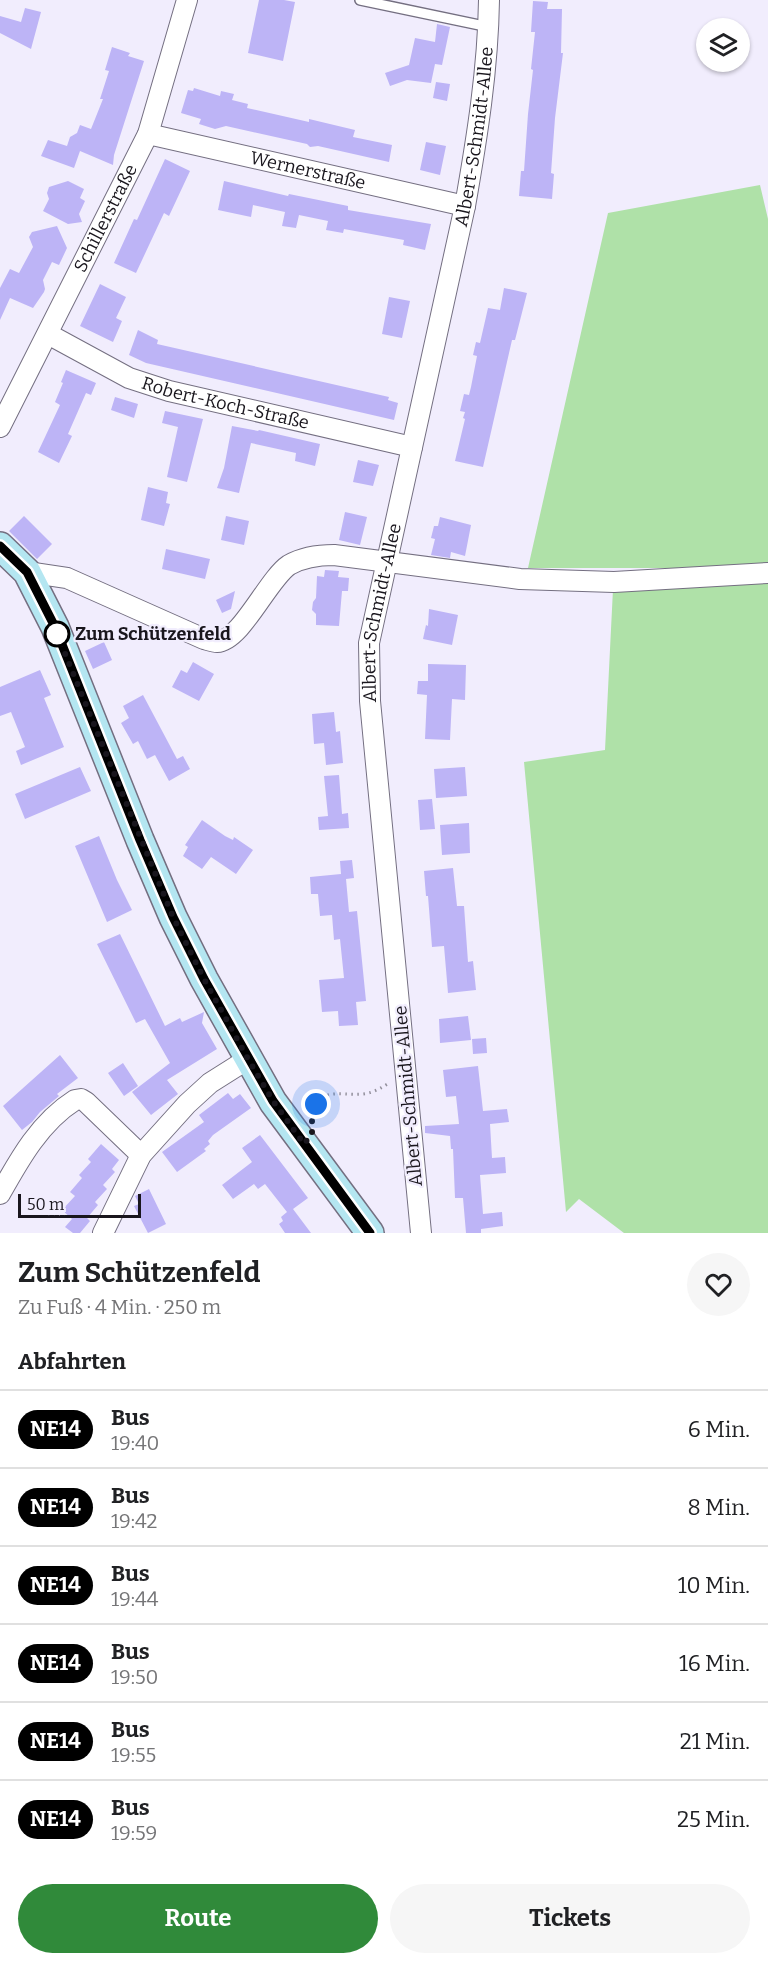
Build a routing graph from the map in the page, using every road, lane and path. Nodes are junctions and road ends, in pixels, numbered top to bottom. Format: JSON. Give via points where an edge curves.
{"nodes":[{"id":1,"x":187,"y":0,"type":"edge"},
{"id":2,"x":360,"y":0,"type":"edge"},
{"id":3,"x":489,"y":0,"type":"edge"},
{"id":4,"x":489,"y":27,"type":"junction"},
{"id":5,"x":148,"y":134,"type":"junction"},
{"id":6,"x":465,"y":206,"type":"junction"},
{"id":7,"x":48,"y":334,"type":"junction"},
{"id":8,"x":0,"y":427,"type":"edge"},
{"id":9,"x":412,"y":447,"type":"junction"},
{"id":10,"x":0,"y":546,"type":"edge"},
{"id":11,"x":387,"y":562,"type":"junction"},
{"id":12,"x":27,"y":572,"type":"junction"},
{"id":13,"x":768,"y":573,"type":"edge"},
{"id":14,"x":248,"y":1059,"type":"junction"},
{"id":15,"x":406,"y":1073,"type":"junction"},
{"id":16,"x":304,"y":1144,"type":"junction"},
{"id":17,"x":141,"y":1155,"type":"junction"},
{"id":18,"x":0,"y":1194,"type":"edge"},
{"id":19,"x":103,"y":1233,"type":"edge"},
{"id":20,"x":370,"y":1233,"type":"edge"},
{"id":21,"x":421,"y":1233,"type":"edge"}],
"edges":[{"from":1,"to":5,"type":"street","name":"Schillerstraße"},
{"from":2,"to":4,"type":"lane"},
{"from":3,"to":4,"type":"street","name":"Albert-Schmidt-Allee"},
{"from":4,"to":6,"type":"street","name":"Albert-Schmidt-Allee"},
{"from":5,"to":6,"type":"street","name":"Wernerstraße"},
{"from":5,"to":7,"type":"street","name":"Schillerstraße"},
{"from":6,"to":9,"type":"street","name":"Albert-Schmidt-Allee"},
{"from":7,"to":8,"type":"street","name":"Schillerstraße"},
{"from":7,"to":9,"type":"street","name":"Robert-Koch-Straße","via":[[129,378],[169,391]]},
{"from":9,"to":11,"type":"street","name":"Albert-Schmidt-Allee"},
{"from":10,"to":12,"type":"street"},
{"from":11,"to":12,"type":"street","via":[[316,555],[290,565],[278,575],[241,626],[217,642],[68,579]]},
{"from":11,"to":13,"type":"street","via":[[520,579],[614,582]]},
{"from":11,"to":15,"type":"street","name":"Albert-Schmidt-Allee","via":[[369,643],[368,668]]},
{"from":12,"to":14,"type":"street","via":[[55,627],[173,917]]},
{"from":14,"to":16,"type":"street"},
{"from":14,"to":17,"type":"street","via":[[202,1090]]},
{"from":15,"to":16,"type":"path","via":[[373,1092],[326,1094],[320,1098],[314,1110],[312,1134]]},
{"from":15,"to":21,"type":"street","name":"Albert-Schmidt-Allee"},
{"from":16,"to":20,"type":"street"},
{"from":17,"to":18,"type":"street","via":[[86,1102],[75,1100],[23,1153]]},
{"from":17,"to":19,"type":"street"}]}
